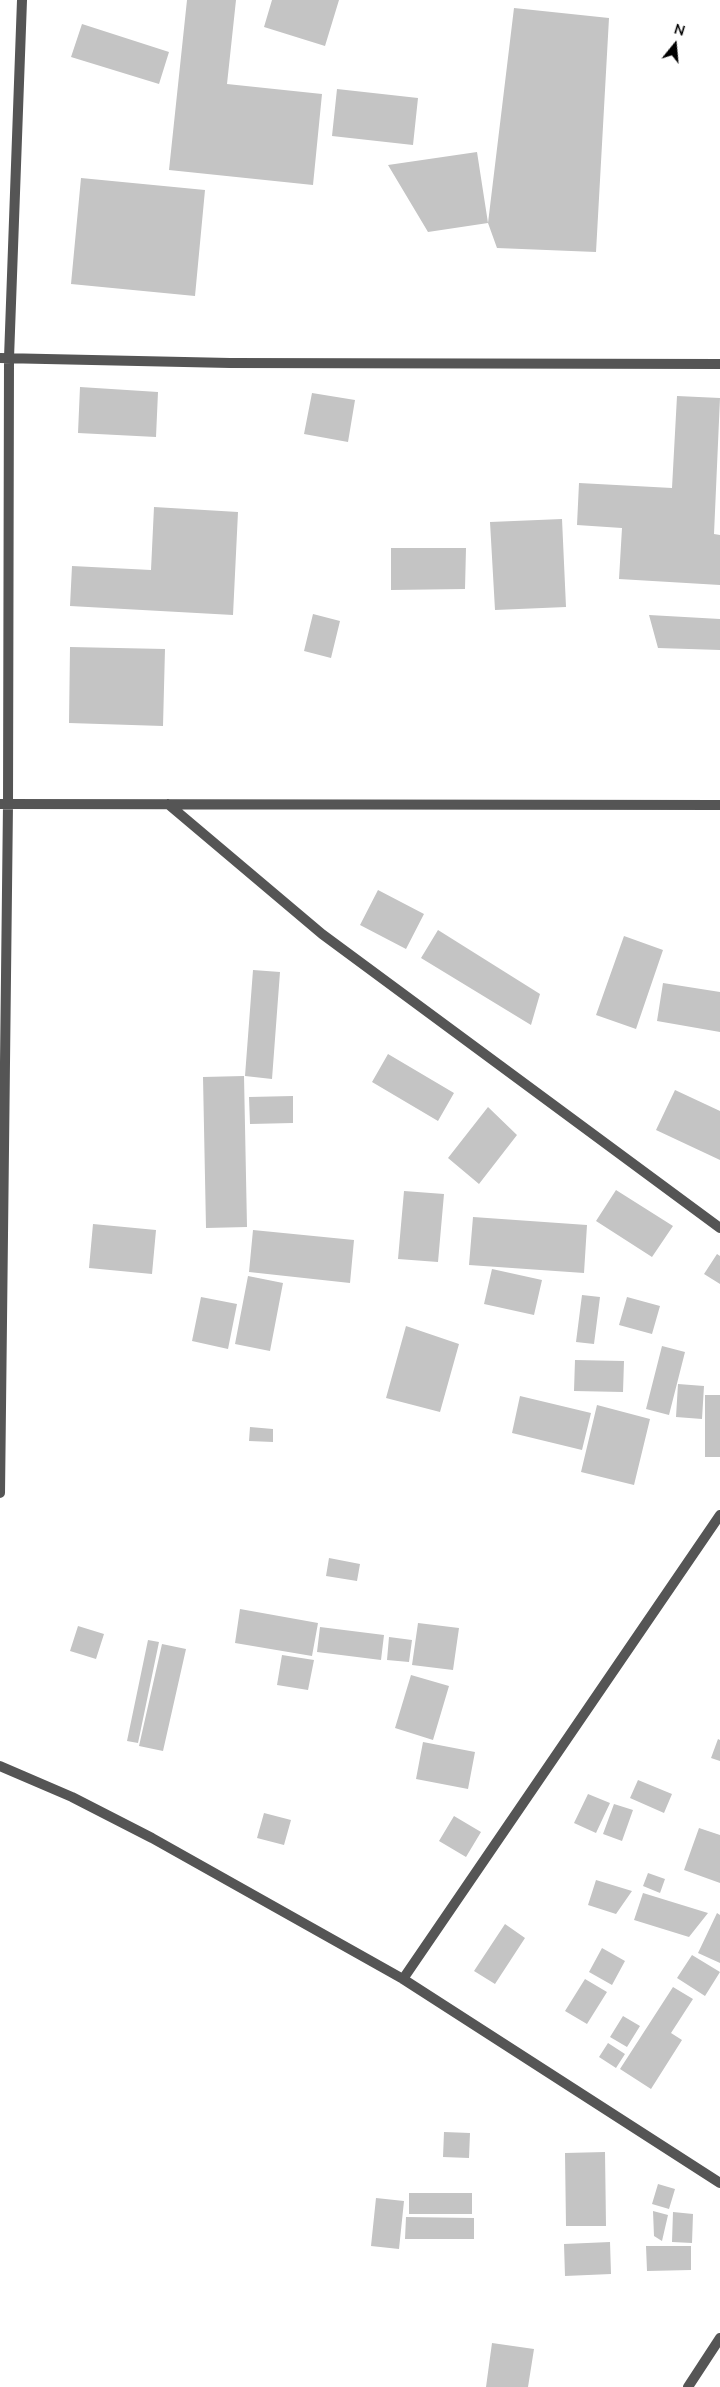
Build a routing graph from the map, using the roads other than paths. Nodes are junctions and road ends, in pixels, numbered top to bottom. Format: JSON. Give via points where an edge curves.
{"nodes":[{"id":1,"x":22,"y":0,"type":"edge"},
{"id":2,"x":5,"y":358,"type":"edge"},
{"id":3,"x":720,"y":364,"type":"edge"},
{"id":4,"x":4,"y":804,"type":"edge"},
{"id":5,"x":168,"y":804,"type":"junction"},
{"id":6,"x":720,"y":805,"type":"edge"},
{"id":7,"x":720,"y":1228,"type":"edge"},
{"id":8,"x":0,"y":1493,"type":"edge"},
{"id":9,"x":720,"y":1515,"type":"edge"},
{"id":10,"x":0,"y":1766,"type":"edge"},
{"id":11,"x":403,"y":1979,"type":"junction"},
{"id":12,"x":720,"y":2184,"type":"edge"},
{"id":13,"x":720,"y":2338,"type":"edge"},
{"id":14,"x":688,"y":2387,"type":"edge"}],
"edges":[{"from":1,"to":2,"type":"street"},
{"from":2,"to":3,"type":"street","via":[[239,363]]},
{"from":2,"to":4,"type":"street"},
{"from":4,"to":5,"type":"street"},
{"from":4,"to":8,"type":"street"},
{"from":5,"to":6,"type":"street"},
{"from":5,"to":7,"type":"street","via":[[322,934]]},
{"from":9,"to":11,"type":"street"},
{"from":10,"to":11,"type":"street","via":[[72,1797],[152,1838]]},
{"from":11,"to":12,"type":"street"},
{"from":13,"to":14,"type":"street"}]}
